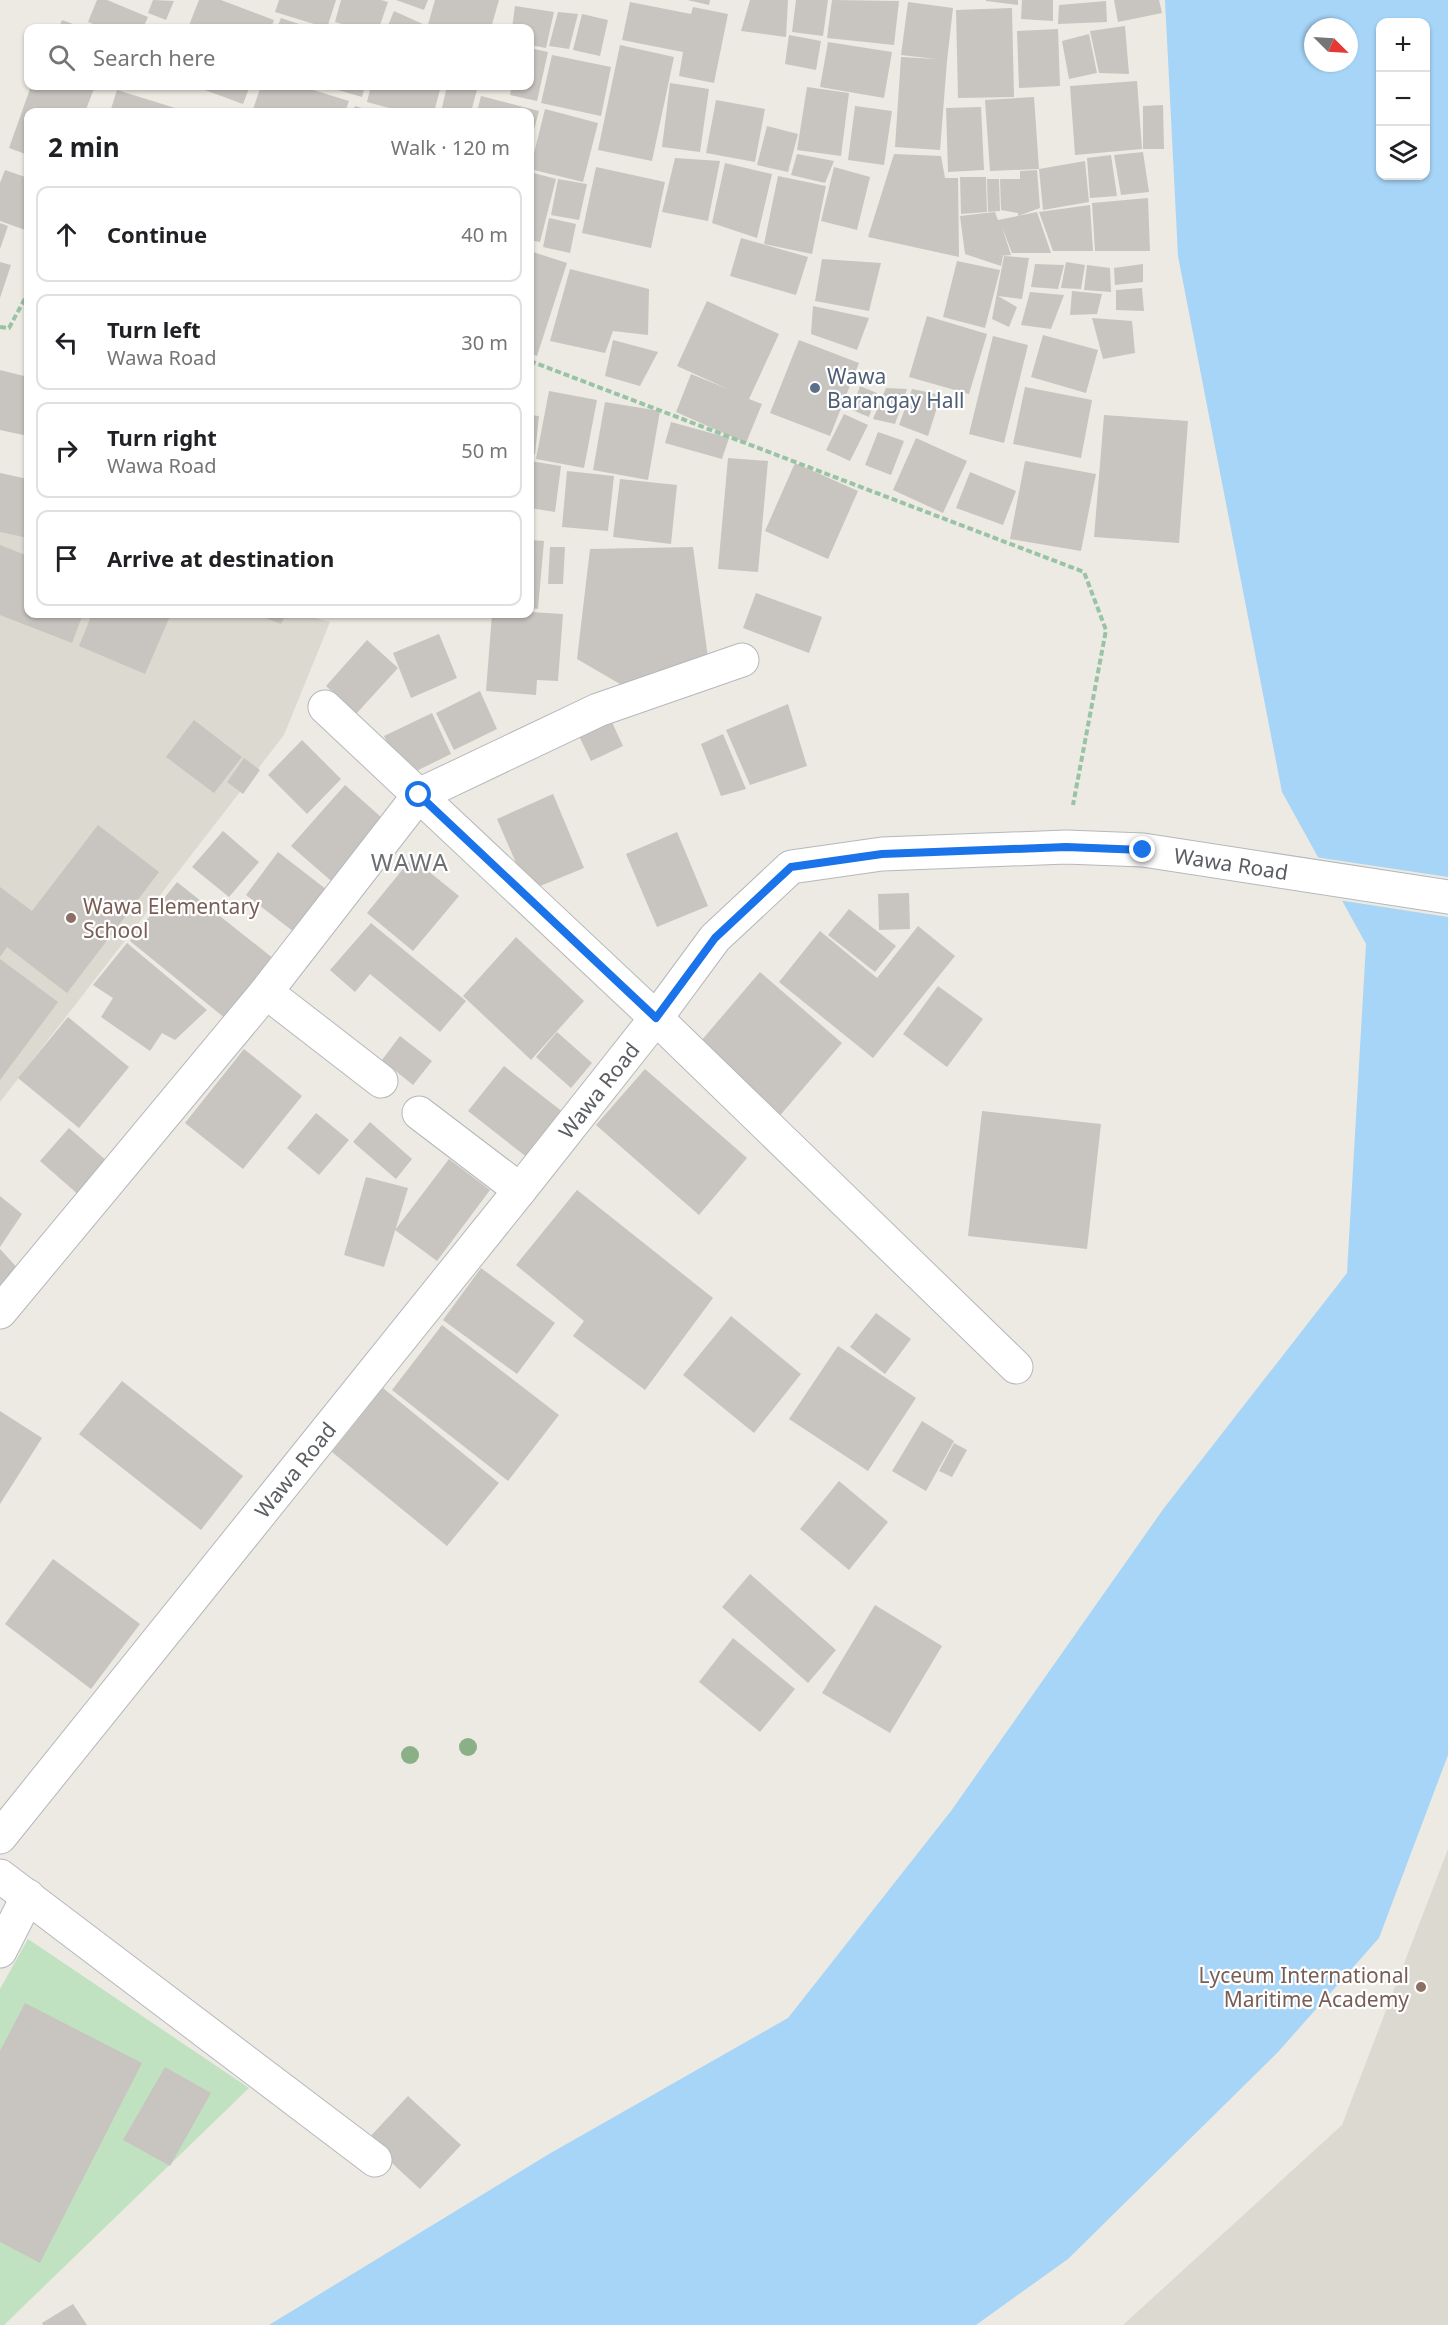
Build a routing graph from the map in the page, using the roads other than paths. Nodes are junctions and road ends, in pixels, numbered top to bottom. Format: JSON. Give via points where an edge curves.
{"nodes":[{"id":1,"x":742,"y":660,"type":"dead end"},
{"id":2,"x":325,"y":707,"type":"dead end"},
{"id":3,"x":419,"y":795,"type":"junction"},
{"id":4,"x":1448,"y":897,"type":"edge"},
{"id":5,"x":266,"y":992,"type":"junction"},
{"id":6,"x":656,"y":1018,"type":"junction"},
{"id":7,"x":381,"y":1081,"type":"dead end"},
{"id":8,"x":419,"y":1113,"type":"dead end"},
{"id":9,"x":520,"y":1190,"type":"junction"},
{"id":10,"x":0,"y":1312,"type":"edge"},
{"id":11,"x":1016,"y":1367,"type":"dead end"},
{"id":12,"x":0,"y":1836,"type":"edge"},
{"id":13,"x":0,"y":1876,"type":"edge"},
{"id":14,"x":28,"y":1896,"type":"junction"},
{"id":15,"x":0,"y":1952,"type":"edge"},
{"id":16,"x":375,"y":2160,"type":"dead end"}],
"edges":[{"from":1,"to":3,"type":"street","via":[[598,710]]},
{"from":2,"to":3,"type":"street"},
{"from":3,"to":5,"type":"street"},
{"from":3,"to":6,"type":"street"},
{"from":4,"to":6,"type":"street","name":"Wawa Road","via":[[1143,850],[1066,847],[882,854],[791,867],[715,938]]},
{"from":5,"to":7,"type":"street"},
{"from":5,"to":10,"type":"street"},
{"from":6,"to":9,"type":"street","name":"Wawa Road"},
{"from":6,"to":11,"type":"street"},
{"from":8,"to":9,"type":"street"},
{"from":9,"to":12,"type":"street","name":"Wawa Road"},
{"from":13,"to":14,"type":"street"},
{"from":14,"to":15,"type":"street"},
{"from":14,"to":16,"type":"street"}]}
